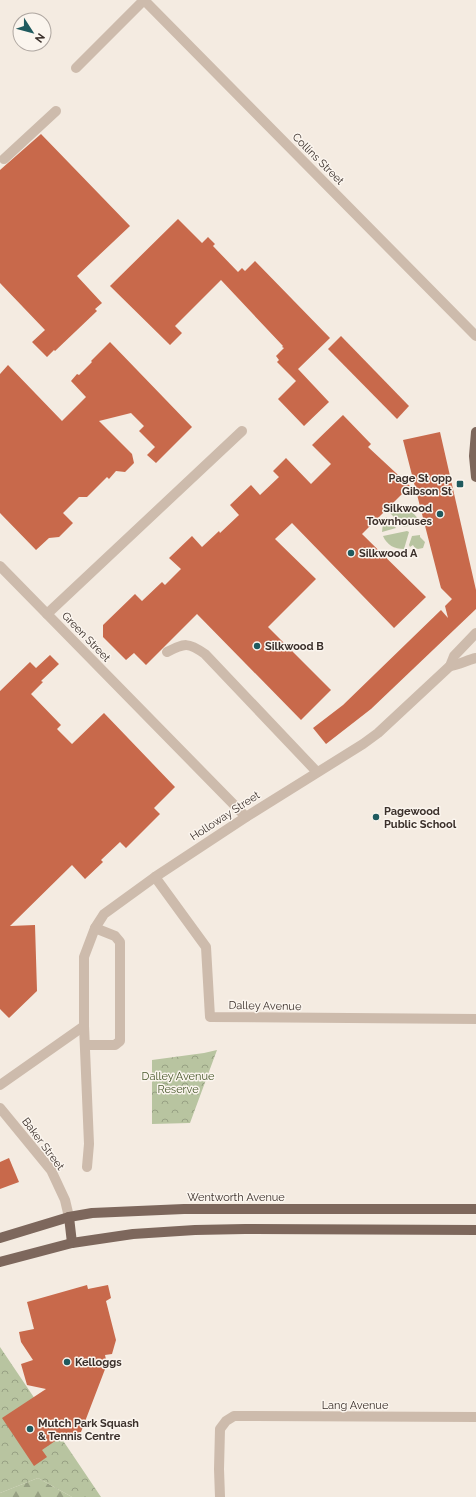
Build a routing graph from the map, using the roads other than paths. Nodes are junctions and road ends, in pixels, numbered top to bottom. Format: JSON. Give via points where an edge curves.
{"nodes":[{"id":1,"x":144,"y":0,"type":"edge"},
{"id":2,"x":76,"y":68,"type":"dead end"},
{"id":3,"x":56,"y":111,"type":"dead end"},
{"id":4,"x":4,"y":159,"type":"dead end"},
{"id":5,"x":476,"y":336,"type":"edge"},
{"id":6,"x":242,"y":431,"type":"dead end"},
{"id":7,"x":476,"y":432,"type":"edge"},
{"id":8,"x":476,"y":477,"type":"edge"},
{"id":9,"x":0,"y":566,"type":"edge"},
{"id":10,"x":47,"y":614,"type":"junction"},
{"id":11,"x":476,"y":633,"type":"edge"},
{"id":12,"x":167,"y":652,"type":"dead end"},
{"id":13,"x":476,"y":658,"type":"edge"},
{"id":14,"x":450,"y":666,"type":"junction"},
{"id":15,"x":317,"y":772,"type":"junction"},
{"id":16,"x":246,"y":817,"type":"junction"},
{"id":17,"x":155,"y":877,"type":"junction"},
{"id":18,"x":95,"y":928,"type":"junction"},
{"id":19,"x":476,"y":1019,"type":"edge"},
{"id":20,"x":84,"y":1026,"type":"junction"},
{"id":21,"x":85,"y":1045,"type":"junction"},
{"id":22,"x":0,"y":1084,"type":"edge"},
{"id":23,"x":0,"y":1108,"type":"edge"},
{"id":24,"x":87,"y":1166,"type":"dead end"},
{"id":25,"x":476,"y":1209,"type":"edge"},
{"id":26,"x":69,"y":1217,"type":"junction"},
{"id":27,"x":476,"y":1230,"type":"edge"},
{"id":28,"x":0,"y":1238,"type":"edge"},
{"id":29,"x":72,"y":1243,"type":"junction"},
{"id":30,"x":0,"y":1262,"type":"edge"},
{"id":31,"x":476,"y":1417,"type":"edge"},
{"id":32,"x":220,"y":1497,"type":"edge"}],
"edges":[{"from":1,"to":2,"type":"street"},
{"from":1,"to":5,"type":"street","name":"Collins Street"},
{"from":3,"to":4,"type":"street"},
{"from":6,"to":10,"type":"street","name":"Green Street"},
{"from":7,"to":8,"type":"main road"},
{"from":9,"to":10,"type":"street"},
{"from":10,"to":16,"type":"street","name":"Green Street"},
{"from":11,"to":14,"type":"street","name":"Holloway Street","via":[[454,656]]},
{"from":12,"to":15,"type":"street","via":[[181,645],[193,646],[205,654]]},
{"from":13,"to":14,"type":"street","name":"Holloway Street"},
{"from":14,"to":15,"type":"street","name":"Holloway Street","via":[[378,733]]},
{"from":15,"to":16,"type":"street","name":"Holloway Street"},
{"from":16,"to":17,"type":"street","name":"Holloway Street"},
{"from":17,"to":18,"type":"street","name":"Holloway Street","via":[[104,914]]},
{"from":17,"to":19,"type":"street","name":"Dalley Avenue","via":[[206,947],[210,1017]]},
{"from":18,"to":20,"type":"street","name":"Holloway Street","via":[[84,957]]},
{"from":18,"to":21,"type":"street","via":[[114,936],[120,942],[120,1040],[116,1045]]},
{"from":20,"to":21,"type":"street","name":"Holloway Street"},
{"from":20,"to":22,"type":"street"},
{"from":21,"to":24,"type":"street","name":"Holloway Street","via":[[89,1144]]},
{"from":23,"to":26,"type":"street","name":"Baker Street","via":[[51,1170],[65,1200]]},
{"from":25,"to":26,"type":"main road","name":"Wentworth Avenue","via":[[184,1209],[92,1213]]},
{"from":26,"to":28,"type":"main road","name":"Wentworth Avenue"},
{"from":26,"to":29,"type":"main road","name":"Baker Street"},
{"from":27,"to":29,"type":"main road","via":[[195,1230],[133,1234]]},
{"from":29,"to":30,"type":"main road"},
{"from":31,"to":32,"type":"street","name":"Lang Avenue","via":[[234,1416],[220,1429]]}]}
